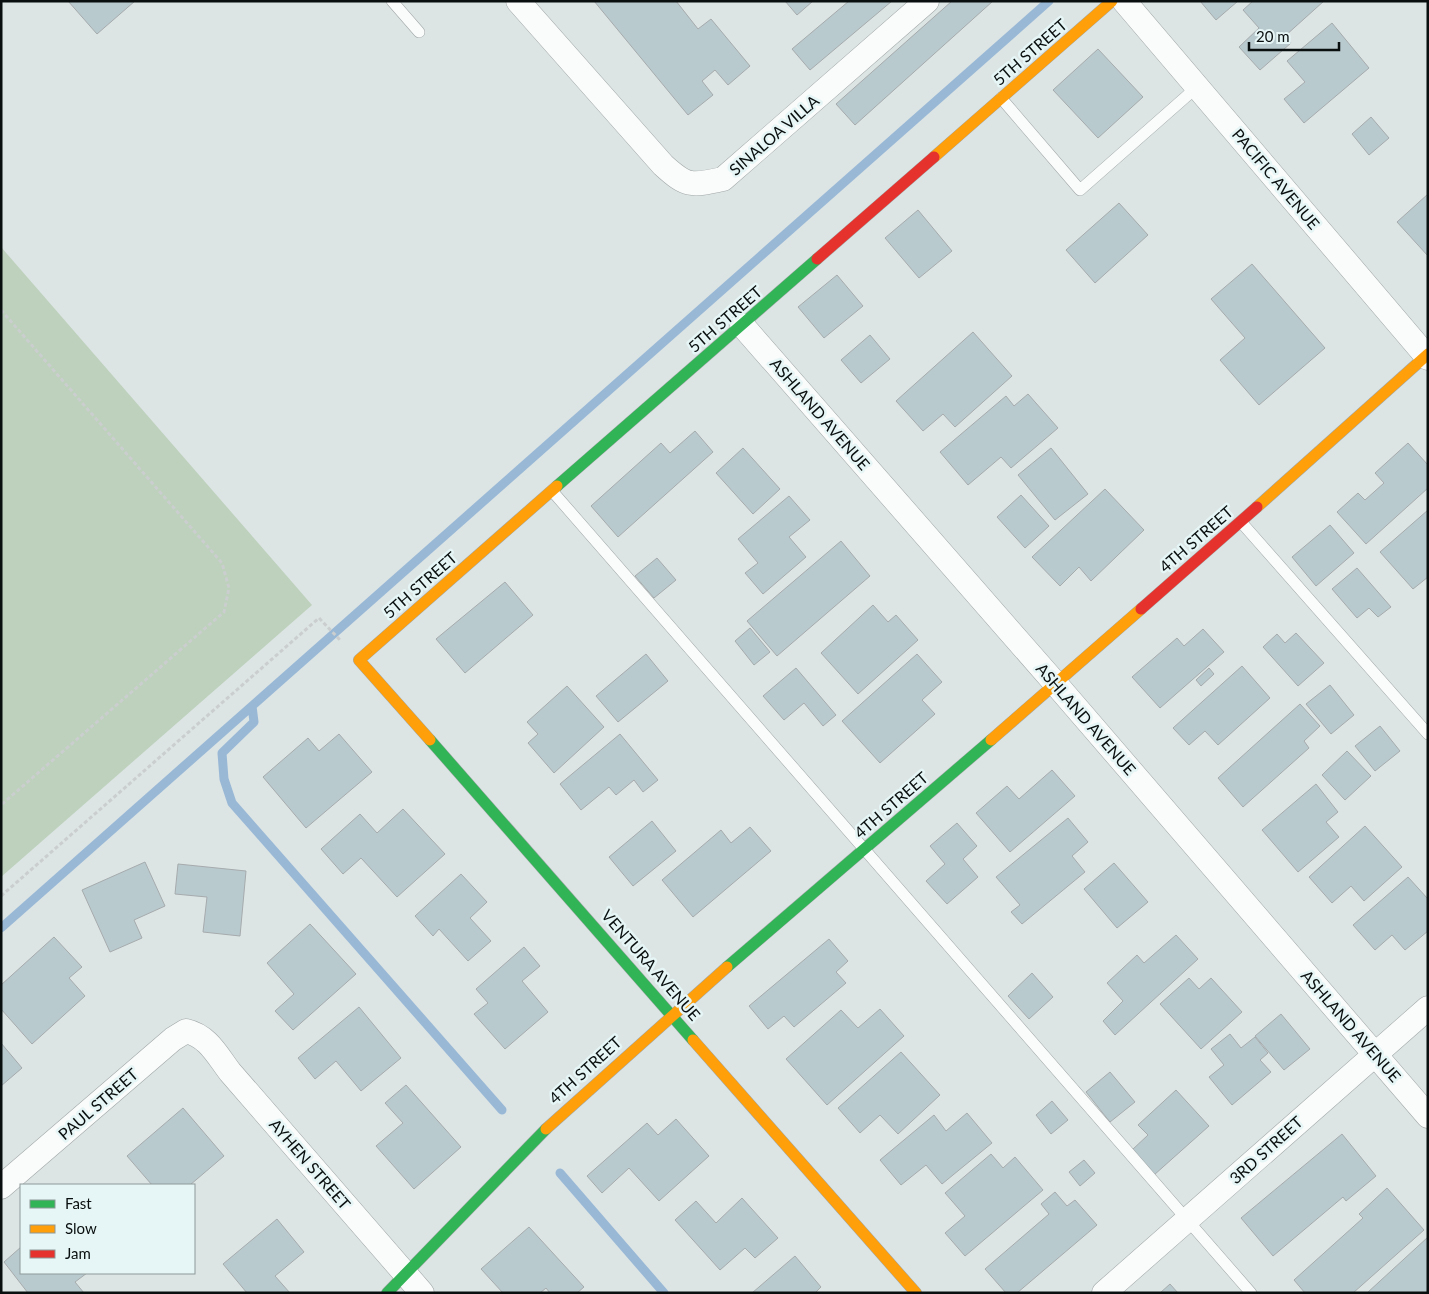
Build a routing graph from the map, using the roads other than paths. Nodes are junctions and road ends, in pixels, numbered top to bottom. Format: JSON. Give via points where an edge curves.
{"nodes":[{"id":1,"x":392,"y":1,"type":"edge"},
{"id":2,"x":518,"y":1,"type":"edge"},
{"id":3,"x":927,"y":1,"type":"edge"},
{"id":4,"x":1112,"y":1,"type":"edge"},
{"id":5,"x":1124,"y":1,"type":"edge"},
{"id":6,"x":419,"y":32,"type":"dead end"},
{"id":7,"x":1197,"y":87,"type":"junction"},
{"id":8,"x":1001,"y":98,"type":"junction"},
{"id":9,"x":742,"y":325,"type":"junction"},
{"id":10,"x":1427,"y":356,"type":"edge"},
{"id":11,"x":553,"y":492,"type":"junction"},
{"id":12,"x":1241,"y":522,"type":"junction"},
{"id":13,"x":359,"y":660,"type":"joint"},
{"id":14,"x":1055,"y":683,"type":"junction"},
{"id":15,"x":1428,"y":734,"type":"edge"},
{"id":16,"x":865,"y":849,"type":"junction"},
{"id":17,"x":1428,"y":1008,"type":"edge"},
{"id":18,"x":672,"y":1014,"type":"junction"},
{"id":19,"x":199,"y":1034,"type":"joint"},
{"id":20,"x":1374,"y":1054,"type":"junction"},
{"id":21,"x":1428,"y":1116,"type":"edge"},
{"id":22,"x":1,"y":1188,"type":"edge"},
{"id":23,"x":1188,"y":1220,"type":"junction"},
{"id":24,"x":405,"y":1273,"type":"junction"},
{"id":25,"x":388,"y":1293,"type":"edge"},
{"id":26,"x":422,"y":1293,"type":"edge"},
{"id":27,"x":916,"y":1293,"type":"edge"},
{"id":28,"x":1104,"y":1293,"type":"edge"},
{"id":29,"x":1251,"y":1293,"type":"edge"}],
"edges":[{"from":1,"to":6,"type":"lane"},
{"from":2,"to":3,"type":"street","name":"SINALOA VILLA","via":[[663,165],[681,181],[698,185],[723,179]]},
{"from":4,"to":8,"type":"street","name":"5TH STREET"},
{"from":5,"to":7,"type":"street","name":"PACIFIC AVENUE"},
{"from":7,"to":8,"type":"lane","via":[[1080,190]]},
{"from":7,"to":10,"type":"street","name":"PACIFIC AVENUE"},
{"from":8,"to":9,"type":"street","name":"5TH STREET"},
{"from":9,"to":11,"type":"street","name":"5TH STREET"},
{"from":9,"to":14,"type":"street","name":"ASHLAND AVENUE"},
{"from":10,"to":12,"type":"street","name":"4TH STREET"},
{"from":11,"to":13,"type":"street","name":"5TH STREET"},
{"from":11,"to":16,"type":"lane"},
{"from":12,"to":14,"type":"street","name":"4TH STREET"},
{"from":12,"to":15,"type":"lane"},
{"from":13,"to":18,"type":"street","name":"VENTURA AVENUE"},
{"from":14,"to":16,"type":"street","name":"4TH STREET"},
{"from":14,"to":20,"type":"street","name":"ASHLAND AVENUE"},
{"from":16,"to":18,"type":"street","name":"4TH STREET"},
{"from":16,"to":23,"type":"lane"},
{"from":17,"to":20,"type":"street","name":"3RD STREET"},
{"from":18,"to":24,"type":"street","name":"4TH STREET","via":[[558,1116]]},
{"from":18,"to":27,"type":"street","name":"VENTURA AVENUE"},
{"from":19,"to":22,"type":"street","name":"PAUL STREET","via":[[186,1031],[173,1039]]},
{"from":19,"to":24,"type":"street","name":"AYHEN STREET"},
{"from":20,"to":21,"type":"street","name":"ASHLAND AVENUE"},
{"from":20,"to":23,"type":"street","name":"3RD STREET"},
{"from":23,"to":28,"type":"street","name":"3RD STREET"},
{"from":23,"to":29,"type":"lane"},
{"from":24,"to":25,"type":"street","name":"4TH STREET"},
{"from":24,"to":26,"type":"street","name":"AYHEN STREET"}]}
